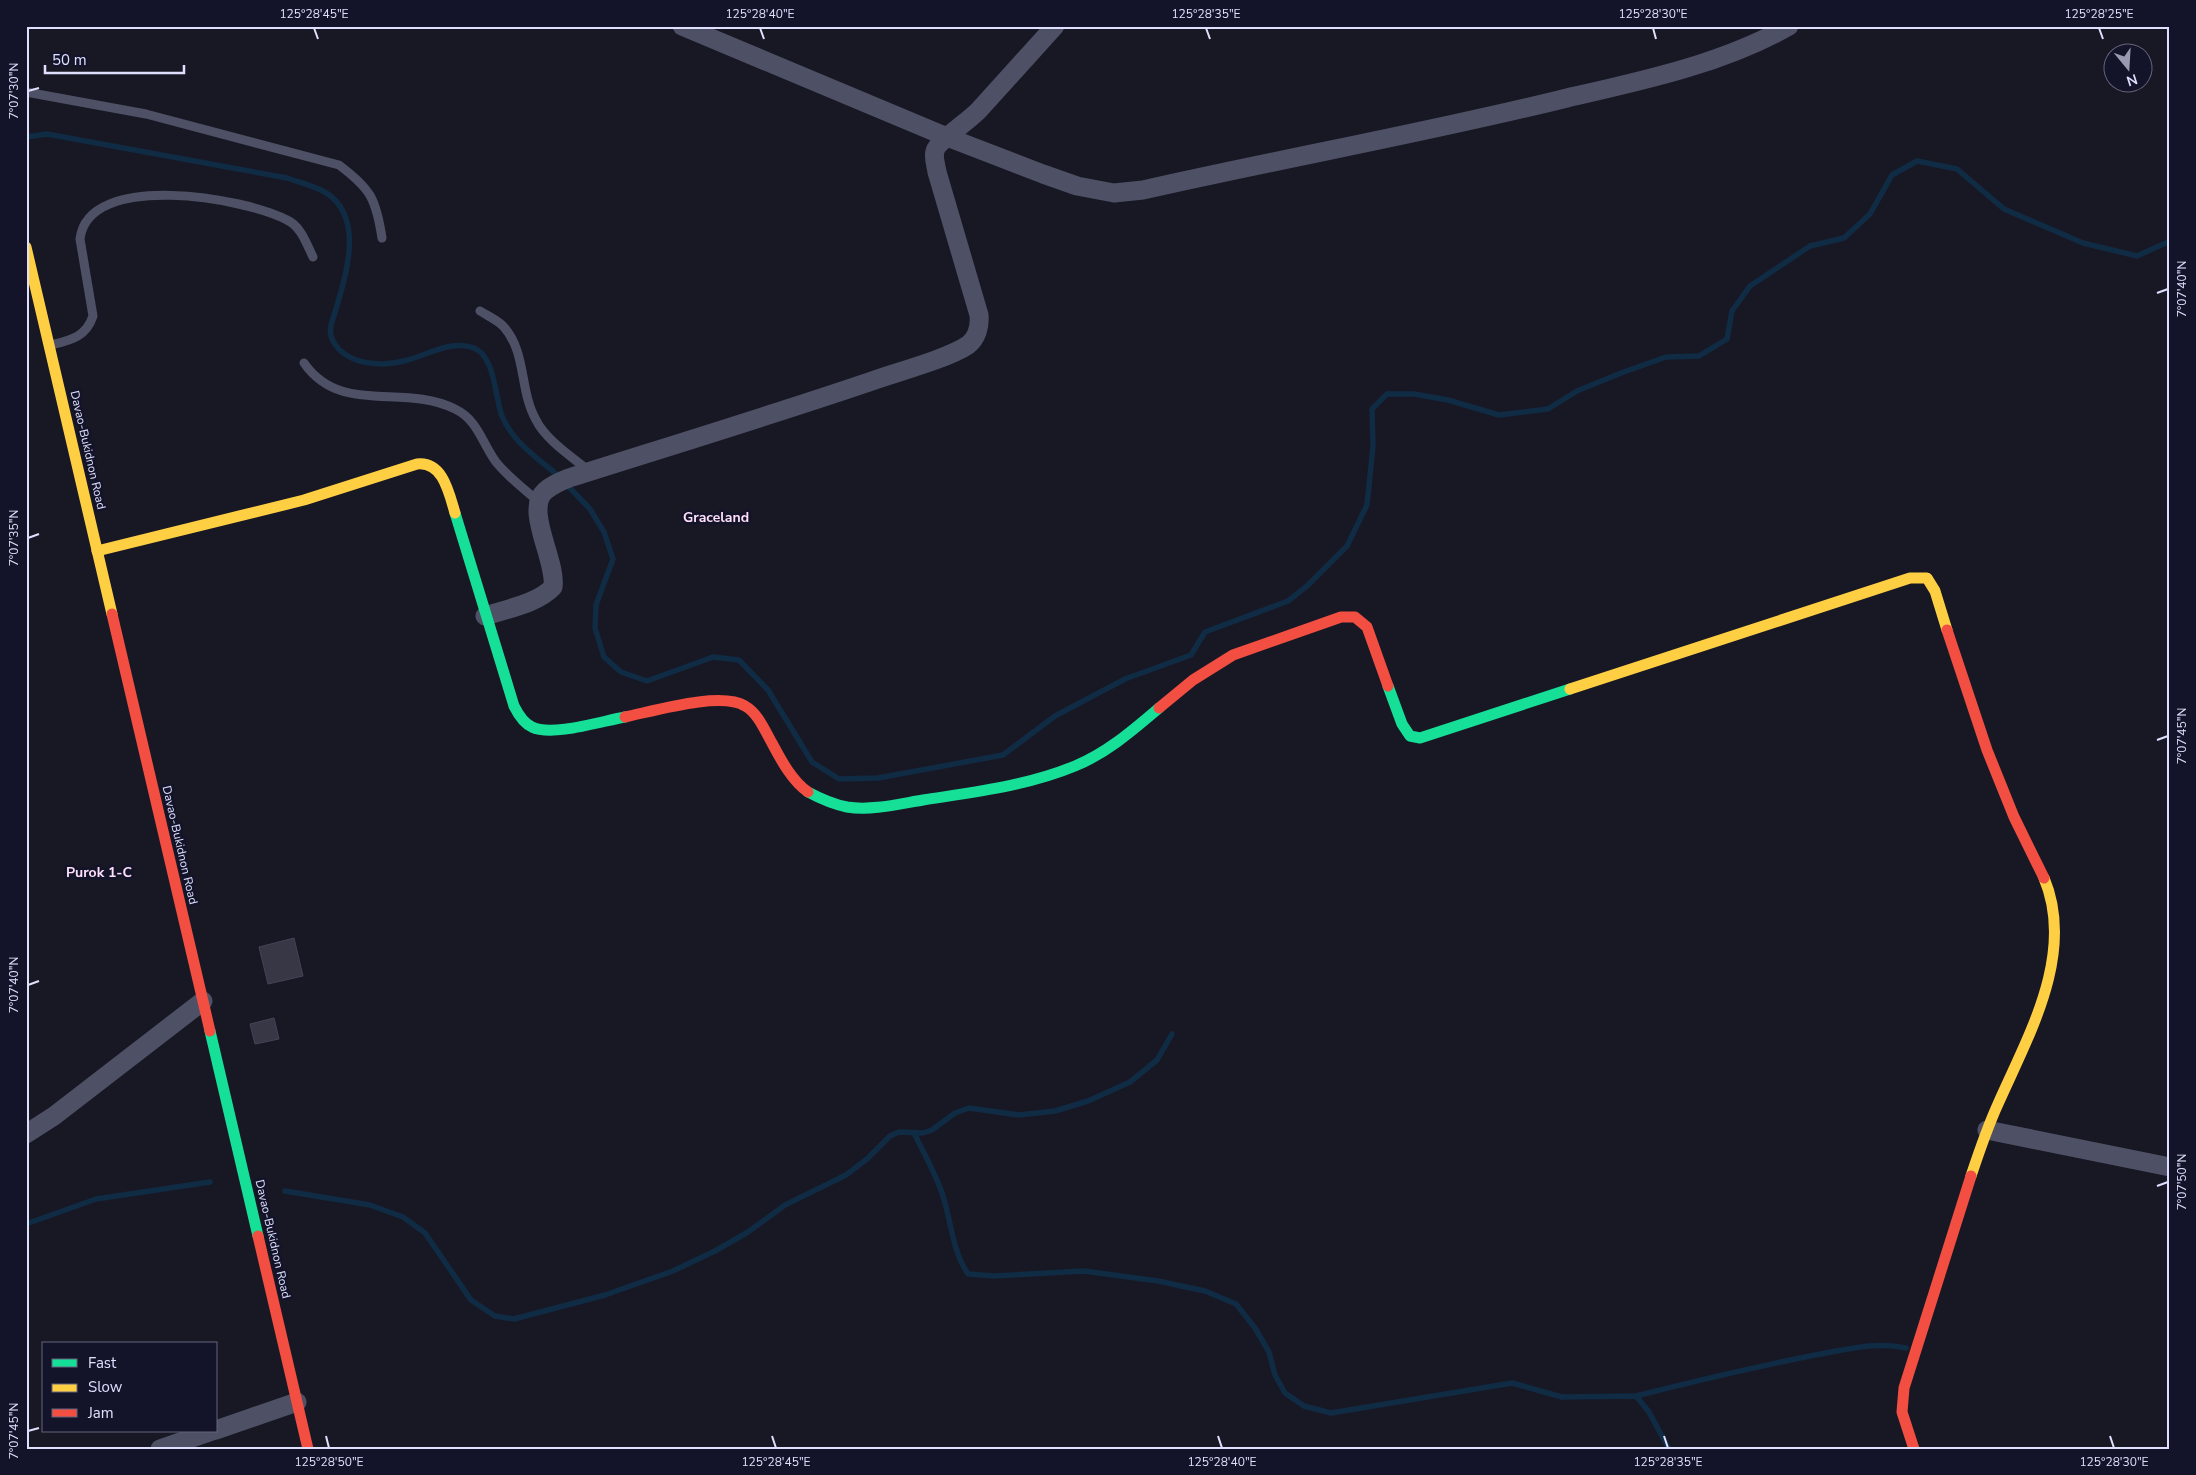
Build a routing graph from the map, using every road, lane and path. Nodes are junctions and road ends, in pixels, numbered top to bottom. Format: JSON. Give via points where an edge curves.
{"nodes":[{"id":1,"x":682,"y":26,"type":"edge"},
{"id":2,"x":1055,"y":26,"type":"edge"},
{"id":3,"x":1789,"y":26,"type":"edge"},
{"id":4,"x":26,"y":92,"type":"edge"},
{"id":5,"x":947,"y":137,"type":"junction"},
{"id":6,"x":382,"y":238,"type":"dead end"},
{"id":7,"x":26,"y":247,"type":"edge"},
{"id":8,"x":313,"y":257,"type":"dead end"},
{"id":9,"x":480,"y":311,"type":"dead end"},
{"id":10,"x":49,"y":346,"type":"junction"},
{"id":11,"x":304,"y":362,"type":"dead end"},
{"id":12,"x":589,"y":472,"type":"junction"},
{"id":13,"x":538,"y":501,"type":"junction"},
{"id":14,"x":97,"y":551,"type":"junction"},
{"id":15,"x":485,"y":616,"type":"junction"},
{"id":16,"x":203,"y":1001,"type":"junction"},
{"id":17,"x":1987,"y":1130,"type":"junction"},
{"id":18,"x":26,"y":1134,"type":"edge"},
{"id":19,"x":2170,"y":1167,"type":"edge"},
{"id":20,"x":297,"y":1402,"type":"junction"},
{"id":21,"x":218,"y":1429,"type":"edge"},
{"id":22,"x":209,"y":1432,"type":"edge"},
{"id":23,"x":160,"y":1449,"type":"edge"},
{"id":24,"x":308,"y":1449,"type":"edge"},
{"id":25,"x":1914,"y":1449,"type":"edge"}],
"edges":[{"from":1,"to":5,"type":"street"},
{"from":2,"to":5,"type":"street","via":[[980,110]]},
{"from":3,"to":5,"type":"street","via":[[1720,56],[1628,84],[1485,118],[1143,190],[1114,193],[1078,186]]},
{"from":4,"to":6,"type":"lane","via":[[146,114],[340,165],[362,182],[373,199]]},
{"from":5,"to":12,"type":"street","via":[[935,150],[934,158],[979,315],[976,336],[968,345],[848,389]]},
{"from":7,"to":10,"type":"main road","name":"Davao-Bukidnon Road"},
{"from":8,"to":10,"type":"lane","via":[[301,233],[289,220],[266,212],[174,194],[145,195],[116,202],[94,212],[82,227],[80,239],[93,316],[90,325],[73,339]]},
{"from":9,"to":12,"type":"lane","via":[[501,324],[513,339],[529,407],[537,422]]},
{"from":10,"to":14,"type":"main road","name":"Davao-Bukidnon Road"},
{"from":11,"to":13,"type":"lane","via":[[313,376],[345,394],[432,401],[466,415],[475,424],[497,463]]},
{"from":12,"to":13,"type":"street","via":[[554,484]]},
{"from":13,"to":15,"type":"street","via":[[537,513],[554,578],[553,587],[536,599]]},
{"from":14,"to":15,"type":"main road","via":[[323,494],[423,463],[433,466],[445,483]]},
{"from":14,"to":16,"type":"main road","name":"Davao-Bukidnon Road"},
{"from":15,"to":17,"type":"main road","via":[[514,706],[528,727],[553,730],[702,702],[733,700],[743,703],[757,718],[787,772],[820,801],[848,807],[887,806],[973,793],[1068,769],[1092,759],[1118,742],[1219,662],[1341,617],[1355,617],[1367,627],[1402,724],[1410,736],[1420,738],[1910,578],[1927,578],[1935,591],[1995,771],[2045,877],[2054,912],[2054,954],[2041,1000]]},
{"from":16,"to":18,"type":"street"},
{"from":16,"to":20,"type":"main road","name":"Davao-Bukidnon Road"},
{"from":17,"to":19,"type":"street"},
{"from":17,"to":25,"type":"main road","via":[[1904,1388],[1902,1412]]},
{"from":20,"to":21,"type":"street"},
{"from":20,"to":24,"type":"main road","name":"Davao-Bukidnon Road"},
{"from":22,"to":23,"type":"street"}]}
